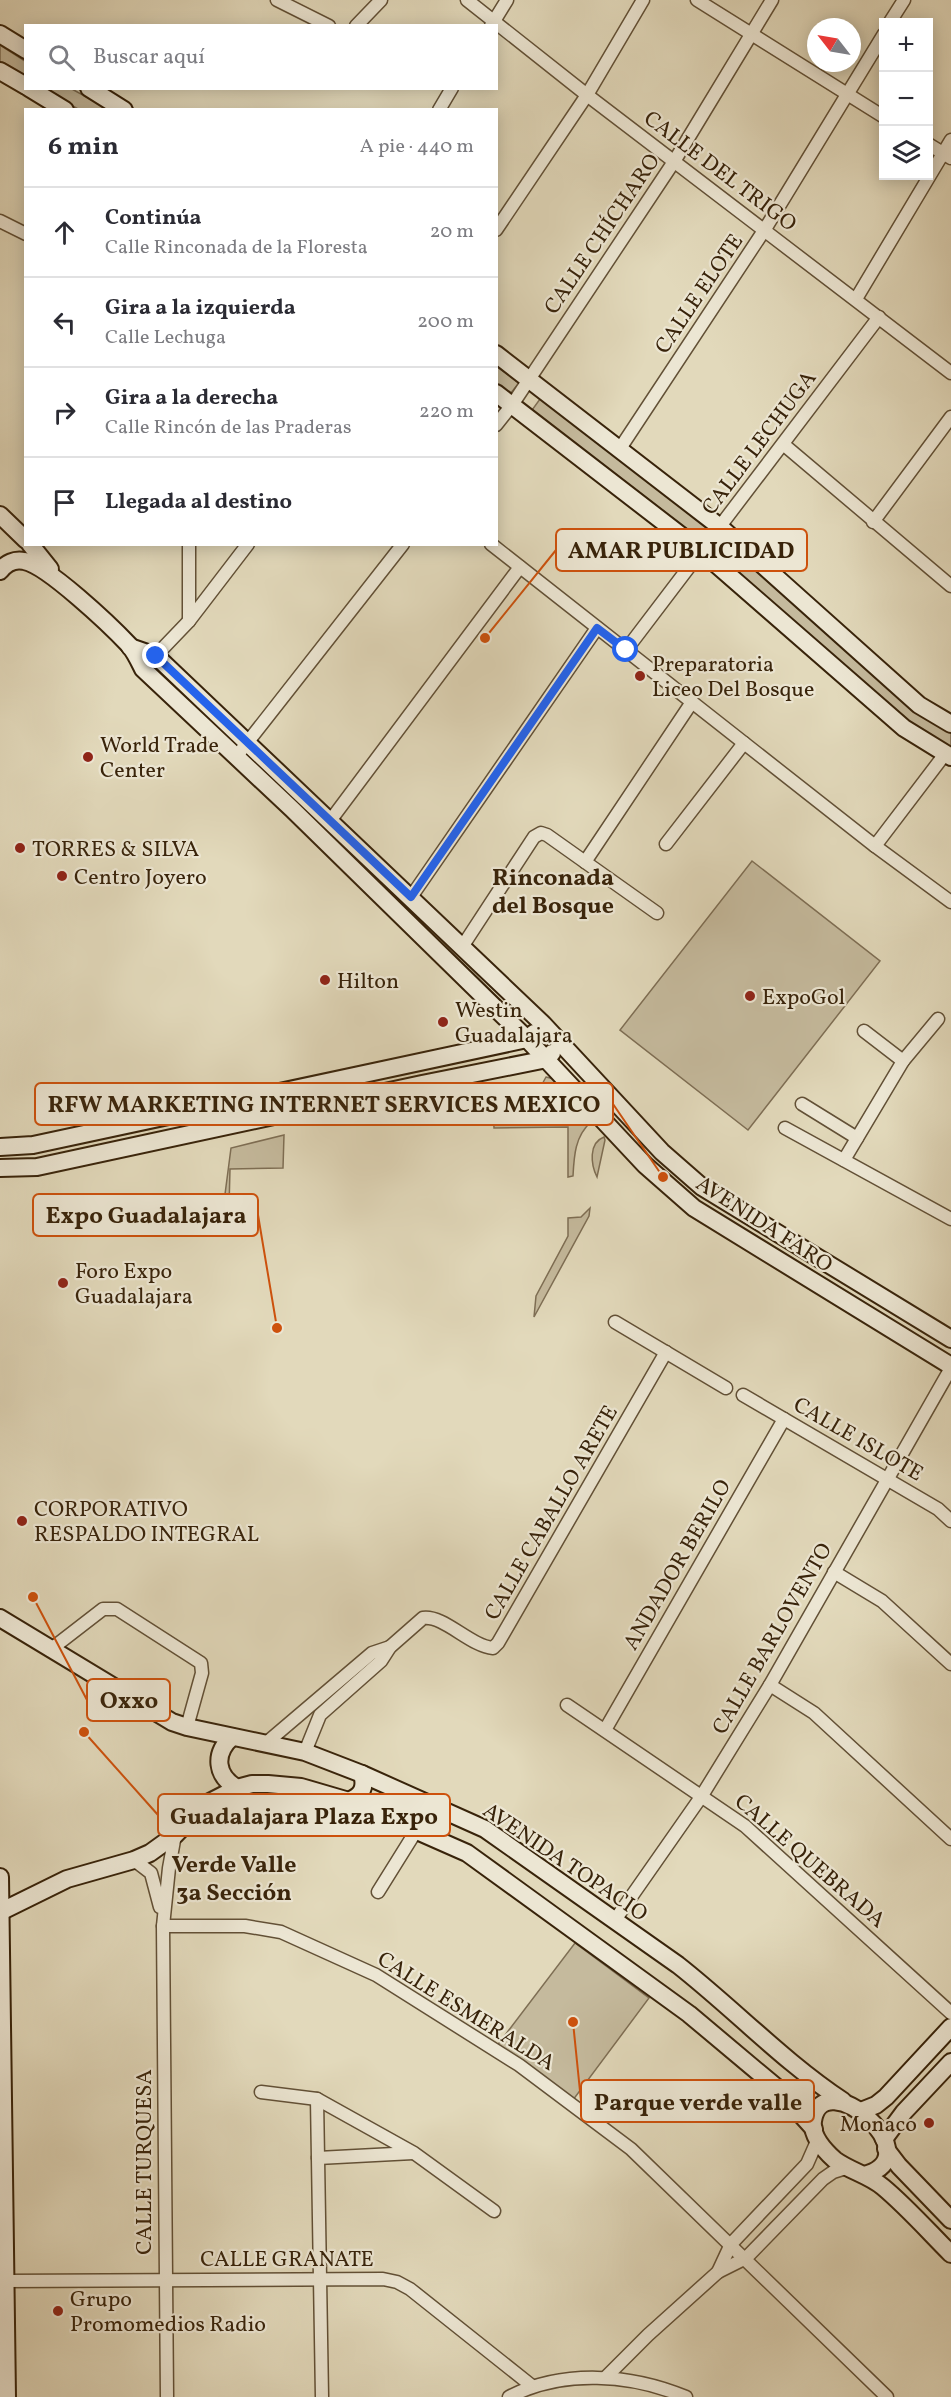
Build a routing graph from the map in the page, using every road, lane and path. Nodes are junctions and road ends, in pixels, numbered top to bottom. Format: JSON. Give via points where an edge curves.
{"nodes":[{"id":1,"x":277,"y":0,"type":"edge"},
{"id":2,"x":381,"y":0,"type":"edge"},
{"id":3,"x":466,"y":0,"type":"edge"},
{"id":4,"x":507,"y":0,"type":"edge"},
{"id":5,"x":643,"y":0,"type":"edge"},
{"id":6,"x":697,"y":0,"type":"edge"},
{"id":7,"x":772,"y":0,"type":"edge"},
{"id":8,"x":904,"y":0,"type":"edge"},
{"id":9,"x":893,"y":18,"type":"edge"},
{"id":10,"x":325,"y":24,"type":"edge"},
{"id":11,"x":358,"y":24,"type":"edge"},
{"id":12,"x":492,"y":24,"type":"edge"},
{"id":13,"x":498,"y":28,"type":"edge"},
{"id":14,"x":0,"y":34,"type":"edge"},
{"id":15,"x":752,"y":35,"type":"junction"},
{"id":16,"x":879,"y":42,"type":"edge"},
{"id":17,"x":24,"y":49,"type":"edge"},
{"id":18,"x":0,"y":71,"type":"edge"},
{"id":19,"x":24,"y":85,"type":"edge"},
{"id":20,"x":32,"y":90,"type":"edge"},
{"id":21,"x":92,"y":90,"type":"edge"},
{"id":22,"x":451,"y":90,"type":"edge"},
{"id":23,"x":587,"y":95,"type":"junction"},
{"id":24,"x":847,"y":95,"type":"junction"},
{"id":25,"x":61,"y":108,"type":"edge"},
{"id":26,"x":121,"y":108,"type":"edge"},
{"id":27,"x":440,"y":108,"type":"edge"},
{"id":28,"x":879,"y":114,"type":"edge"},
{"id":29,"x":951,"y":140,"type":"edge"},
{"id":30,"x":933,"y":147,"type":"edge"},
{"id":31,"x":947,"y":156,"type":"edge"},
{"id":32,"x":675,"y":160,"type":"junction"},
{"id":33,"x":0,"y":221,"type":"edge"},
{"id":34,"x":498,"y":227,"type":"edge"},
{"id":35,"x":765,"y":229,"type":"junction"},
{"id":36,"x":24,"y":233,"type":"edge"},
{"id":37,"x":856,"y":299,"type":"junction"},
{"id":38,"x":879,"y":317,"type":"junction"},
{"id":39,"x":498,"y":356,"type":"edge"},
{"id":40,"x":951,"y":373,"type":"edge"},
{"id":41,"x":529,"y":379,"type":"junction"},
{"id":42,"x":498,"y":394,"type":"edge"},
{"id":43,"x":512,"y":405,"type":"junction"},
{"id":44,"x":951,"y":417,"type":"edge"},
{"id":45,"x":498,"y":422,"type":"edge"},
{"id":46,"x":783,"y":444,"type":"junction"},
{"id":47,"x":619,"y":450,"type":"junction"},
{"id":48,"x":0,"y":515,"type":"edge"},
{"id":49,"x":873,"y":522,"type":"junction"},
{"id":50,"x":720,"y":527,"type":"junction"},
{"id":51,"x":24,"y":538,"type":"edge"},
{"id":52,"x":32,"y":546,"type":"edge"},
{"id":53,"x":189,"y":546,"type":"edge"},
{"id":54,"x":246,"y":546,"type":"edge"},
{"id":55,"x":401,"y":546,"type":"edge"},
{"id":56,"x":494,"y":546,"type":"edge"},
{"id":57,"x":701,"y":551,"type":"junction"},
{"id":58,"x":520,"y":567,"type":"junction"},
{"id":59,"x":0,"y":571,"type":"edge"},
{"id":60,"x":58,"y":579,"type":"junction"},
{"id":61,"x":951,"y":586,"type":"edge"},
{"id":62,"x":189,"y":621,"type":"junction"},
{"id":63,"x":597,"y":628,"type":"junction"},
{"id":64,"x":130,"y":647,"type":"junction"},
{"id":65,"x":626,"y":650,"type":"junction"},
{"id":66,"x":156,"y":656,"type":"junction"},
{"id":67,"x":143,"y":669,"type":"junction"},
{"id":68,"x":692,"y":702,"type":"junction"},
{"id":69,"x":951,"y":724,"type":"edge"},
{"id":70,"x":247,"y":743,"type":"junction"},
{"id":71,"x":744,"y":743,"type":"junction"},
{"id":72,"x":948,"y":756,"type":"edge"},
{"id":73,"x":236,"y":757,"type":"junction"},
{"id":74,"x":330,"y":821,"type":"junction"},
{"id":75,"x":666,"y":844,"type":"dead end"},
{"id":76,"x":875,"y":846,"type":"junction"},
{"id":77,"x":585,"y":862,"type":"junction"},
{"id":78,"x":411,"y":897,"type":"junction"},
{"id":79,"x":951,"y":902,"type":"edge"},
{"id":80,"x":657,"y":913,"type":"dead end"},
{"id":81,"x":462,"y":947,"type":"junction"},
{"id":82,"x":938,"y":1019,"type":"dead end"},
{"id":83,"x":543,"y":1024,"type":"junction"},
{"id":84,"x":864,"y":1031,"type":"dead end"},
{"id":85,"x":528,"y":1039,"type":"junction"},
{"id":86,"x":562,"y":1043,"type":"junction"},
{"id":87,"x":464,"y":1051,"type":"junction"},
{"id":88,"x":547,"y":1059,"type":"junction"},
{"id":89,"x":903,"y":1061,"type":"junction"},
{"id":90,"x":422,"y":1084,"type":"junction"},
{"id":91,"x":802,"y":1104,"type":"dead end"},
{"id":92,"x":785,"y":1128,"type":"dead end"},
{"id":93,"x":857,"y":1138,"type":"junction"},
{"id":94,"x":0,"y":1147,"type":"edge"},
{"id":95,"x":844,"y":1160,"type":"junction"},
{"id":96,"x":0,"y":1168,"type":"edge"},
{"id":97,"x":951,"y":1220,"type":"edge"},
{"id":98,"x":615,"y":1322,"type":"dead end"},
{"id":99,"x":951,"y":1339,"type":"edge"},
{"id":100,"x":666,"y":1352,"type":"junction"},
{"id":101,"x":951,"y":1367,"type":"edge"},
{"id":102,"x":726,"y":1388,"type":"dead end"},
{"id":103,"x":743,"y":1395,"type":"dead end"},
{"id":104,"x":784,"y":1419,"type":"junction"},
{"id":105,"x":887,"y":1480,"type":"junction"},
{"id":106,"x":951,"y":1521,"type":"edge"},
{"id":107,"x":834,"y":1572,"type":"junction"},
{"id":108,"x":0,"y":1618,"type":"edge"},
{"id":109,"x":390,"y":1647,"type":"junction"},
{"id":110,"x":50,"y":1650,"type":"junction"},
{"id":111,"x":951,"y":1664,"type":"edge"},
{"id":112,"x":770,"y":1685,"type":"junction"},
{"id":113,"x":567,"y":1705,"type":"dead end"},
{"id":114,"x":187,"y":1727,"type":"junction"},
{"id":115,"x":604,"y":1730,"type":"junction"},
{"id":116,"x":232,"y":1737,"type":"junction"},
{"id":117,"x":265,"y":1744,"type":"junction"},
{"id":118,"x":305,"y":1752,"type":"junction"},
{"id":119,"x":362,"y":1774,"type":"junction"},
{"id":120,"x":237,"y":1788,"type":"junction"},
{"id":121,"x":701,"y":1797,"type":"junction"},
{"id":122,"x":349,"y":1801,"type":"junction"},
{"id":123,"x":416,"y":1831,"type":"junction"},
{"id":124,"x":175,"y":1835,"type":"junction"},
{"id":125,"x":951,"y":1839,"type":"edge"},
{"id":126,"x":134,"y":1860,"type":"junction"},
{"id":127,"x":0,"y":1877,"type":"edge"},
{"id":128,"x":378,"y":1892,"type":"dead end"},
{"id":129,"x":0,"y":1912,"type":"edge"},
{"id":130,"x":615,"y":1920,"type":"junction"},
{"id":131,"x":163,"y":1926,"type":"junction"},
{"id":132,"x":951,"y":2013,"type":"edge"},
{"id":133,"x":951,"y":2027,"type":"edge"},
{"id":134,"x":951,"y":2062,"type":"edge"},
{"id":135,"x":261,"y":2092,"type":"dead end"},
{"id":136,"x":317,"y":2099,"type":"junction"},
{"id":137,"x":843,"y":2102,"type":"junction"},
{"id":138,"x":861,"y":2111,"type":"junction"},
{"id":139,"x":816,"y":2134,"type":"junction"},
{"id":140,"x":885,"y":2144,"type":"junction"},
{"id":141,"x":414,"y":2153,"type":"junction"},
{"id":142,"x":318,"y":2158,"type":"junction"},
{"id":143,"x":846,"y":2168,"type":"junction"},
{"id":144,"x":864,"y":2175,"type":"junction"},
{"id":145,"x":494,"y":2211,"type":"dead end"},
{"id":146,"x":951,"y":2220,"type":"edge"},
{"id":147,"x":731,"y":2244,"type":"junction"},
{"id":148,"x":951,"y":2254,"type":"edge"},
{"id":149,"x":746,"y":2258,"type":"junction"},
{"id":150,"x":718,"y":2272,"type":"junction"},
{"id":151,"x":320,"y":2278,"type":"junction"},
{"id":152,"x":165,"y":2280,"type":"junction"},
{"id":153,"x":6,"y":2281,"type":"junction"},
{"id":154,"x":606,"y":2377,"type":"junction"},
{"id":155,"x":532,"y":2386,"type":"junction"},
{"id":156,"x":7,"y":2397,"type":"edge"},
{"id":157,"x":166,"y":2397,"type":"edge"},
{"id":158,"x":322,"y":2397,"type":"edge"},
{"id":159,"x":509,"y":2397,"type":"edge"},
{"id":160,"x":686,"y":2397,"type":"edge"},
{"id":161,"x":887,"y":2397,"type":"edge"}],
"edges":[{"from":1,"to":10,"type":"street"},
{"from":2,"to":11,"type":"street"},
{"from":3,"to":12,"type":"street","name":"CALLE DEL TRIGO"},
{"from":4,"to":12,"type":"street"},
{"from":5,"to":23,"type":"street"},
{"from":6,"to":15,"type":"street"},
{"from":7,"to":15,"type":"street","name":"CALLE CHÍCHARO"},
{"from":8,"to":9,"type":"street"},
{"from":13,"to":23,"type":"street","name":"CALLE DEL TRIGO"},
{"from":14,"to":17,"type":"street"},
{"from":15,"to":24,"type":"street"},
{"from":15,"to":32,"type":"street","name":"CALLE CHÍCHARO"},
{"from":16,"to":24,"type":"street","name":"CALLE ELOTE"},
{"from":18,"to":19,"type":"street"},
{"from":20,"to":25,"type":"street"},
{"from":21,"to":26,"type":"street"},
{"from":22,"to":27,"type":"street"},
{"from":23,"to":32,"type":"street","name":"CALLE DEL TRIGO"},
{"from":23,"to":34,"type":"street"},
{"from":24,"to":28,"type":"street"},
{"from":24,"to":35,"type":"street","name":"CALLE ELOTE"},
{"from":29,"to":31,"type":"street"},
{"from":30,"to":31,"type":"street"},
{"from":31,"to":37,"type":"street"},
{"from":32,"to":35,"type":"street","name":"CALLE DEL TRIGO"},
{"from":32,"to":41,"type":"street","name":"CALLE CHÍCHARO"},
{"from":33,"to":36,"type":"street"},
{"from":35,"to":37,"type":"street","name":"CALLE DEL TRIGO"},
{"from":35,"to":47,"type":"street","name":"CALLE ELOTE"},
{"from":37,"to":38,"type":"street","name":"CALLE DEL TRIGO"},
{"from":38,"to":40,"type":"street","name":"CALLE DEL TRIGO"},
{"from":38,"to":46,"type":"street","name":"CALLE LECHUGA"},
{"from":39,"to":41,"type":"street"},
{"from":41,"to":43,"type":"street","name":"CALLE CHÍCHARO"},
{"from":41,"to":47,"type":"street"},
{"from":42,"to":43,"type":"street"},
{"from":43,"to":45,"type":"street","name":"CALLE CHÍCHARO"},
{"from":43,"to":57,"type":"street"},
{"from":44,"to":49,"type":"street"},
{"from":46,"to":49,"type":"street"},
{"from":46,"to":50,"type":"street","name":"CALLE LECHUGA"},
{"from":47,"to":50,"type":"street"},
{"from":48,"to":51,"type":"street"},
{"from":49,"to":61,"type":"street"},
{"from":50,"to":57,"type":"street","name":"CALLE LECHUGA"},
{"from":50,"to":69,"type":"street","via":[[919,705]]},
{"from":52,"to":60,"type":"street"},
{"from":53,"to":62,"type":"street"},
{"from":54,"to":62,"type":"street"},
{"from":55,"to":70,"type":"street"},
{"from":56,"to":58,"type":"street"},
{"from":57,"to":65,"type":"street","name":"CALLE LECHUGA"},
{"from":57,"to":72,"type":"street","via":[[904,728]]},
{"from":58,"to":63,"type":"street"},
{"from":58,"to":74,"type":"street"},
{"from":59,"to":60,"type":"street","via":[[15,560],[23,560]]},
{"from":60,"to":64,"type":"street"},
{"from":62,"to":66,"type":"street"},
{"from":63,"to":65,"type":"street"},
{"from":63,"to":78,"type":"street"},
{"from":64,"to":66,"type":"street"},
{"from":64,"to":67,"type":"street","name":"AVENIDA FARO"},
{"from":65,"to":68,"type":"street"},
{"from":66,"to":67,"type":"street"},
{"from":66,"to":70,"type":"street","name":"AVENIDA FARO"},
{"from":67,"to":73,"type":"street","name":"AVENIDA FARO"},
{"from":68,"to":71,"type":"street"},
{"from":68,"to":77,"type":"street"},
{"from":70,"to":73,"type":"street"},
{"from":70,"to":74,"type":"street","name":"AVENIDA FARO"},
{"from":71,"to":75,"type":"street"},
{"from":71,"to":76,"type":"street"},
{"from":72,"to":76,"type":"street"},
{"from":73,"to":85,"type":"street","name":"AVENIDA FARO"},
{"from":74,"to":78,"type":"street","name":"AVENIDA FARO"},
{"from":76,"to":79,"type":"street"},
{"from":77,"to":80,"type":"street"},
{"from":77,"to":81,"type":"street","via":[[547,835],[534,837]]},
{"from":78,"to":81,"type":"street","name":"AVENIDA FARO"},
{"from":81,"to":83,"type":"street","name":"AVENIDA FARO"},
{"from":82,"to":89,"type":"street"},
{"from":83,"to":85,"type":"street"},
{"from":83,"to":86,"type":"street","name":"AVENIDA FARO"},
{"from":84,"to":89,"type":"street"},
{"from":85,"to":87,"type":"street"},
{"from":85,"to":88,"type":"street","name":"AVENIDA FARO"},
{"from":86,"to":88,"type":"street"},
{"from":86,"to":99,"type":"street","name":"AVENIDA FARO","via":[[662,1152],[702,1188]]},
{"from":87,"to":90,"type":"street","via":[[436,1068]]},
{"from":87,"to":94,"type":"street","via":[[33,1145]]},
{"from":88,"to":90,"type":"street"},
{"from":88,"to":101,"type":"street","name":"AVENIDA FARO","via":[[645,1165],[694,1209]]},
{"from":89,"to":93,"type":"street"},
{"from":90,"to":96,"type":"street","via":[[37,1167]]},
{"from":91,"to":93,"type":"street"},
{"from":92,"to":95,"type":"street"},
{"from":93,"to":95,"type":"street"},
{"from":95,"to":97,"type":"street"},
{"from":98,"to":100,"type":"street"},
{"from":100,"to":102,"type":"street"},
{"from":100,"to":109,"type":"street","name":"CALLE CABALLO ARETE","via":[[498,1643],[493,1648],[483,1646],[428,1617]]},
{"from":101,"to":105,"type":"street","name":"CALLE BARLOVENTO"},
{"from":103,"to":104,"type":"street","name":"CALLE ISLOTE"},
{"from":104,"to":105,"type":"street","name":"CALLE ISLOTE"},
{"from":104,"to":115,"type":"street","name":"ANDADOR BERILO"},
{"from":105,"to":106,"type":"street","name":"CALLE ISLOTE","via":[[938,1509]]},
{"from":105,"to":107,"type":"street","name":"CALLE BARLOVENTO"},
{"from":107,"to":111,"type":"street","via":[[882,1601]]},
{"from":107,"to":112,"type":"street","name":"CALLE BARLOVENTO"},
{"from":108,"to":110,"type":"street","name":"AVENIDA TOPACIO"},
{"from":109,"to":117,"type":"street","name":"CALLE CABALLO ARETE","via":[[372,1653]]},
{"from":109,"to":118,"type":"street","name":"CALLE CABALLO ARETE","via":[[381,1661],[320,1715]]},
{"from":110,"to":114,"type":"street","name":"AVENIDA TOPACIO","via":[[155,1713]]},
{"from":110,"to":114,"type":"street","via":[[103,1609],[117,1609],[201,1663]]},
{"from":112,"to":121,"type":"street","name":"CALLE BARLOVENTO"},
{"from":112,"to":125,"type":"street","via":[[814,1713]]},
{"from":113,"to":115,"type":"street","name":"CALLE QUEBRADA"},
{"from":114,"to":116,"type":"street","name":"AVENIDA TOPACIO"},
{"from":115,"to":121,"type":"street","name":"CALLE QUEBRADA"},
{"from":116,"to":117,"type":"street","name":"AVENIDA TOPACIO"},
{"from":116,"to":120,"type":"street","via":[[222,1749],[219,1765],[225,1779]]},
{"from":117,"to":118,"type":"street","name":"AVENIDA TOPACIO"},
{"from":118,"to":119,"type":"street","name":"AVENIDA TOPACIO"},
{"from":119,"to":122,"type":"street","via":[[363,1791]]},
{"from":119,"to":130,"type":"street","name":"AVENIDA TOPACIO","via":[[485,1829]]},
{"from":120,"to":122,"type":"street","via":[[252,1784],[301,1787]]},
{"from":120,"to":124,"type":"street","via":[[204,1805]]},
{"from":121,"to":130,"type":"street","name":"CALLE BARLOVENTO"},
{"from":121,"to":132,"type":"street","name":"CALLE QUEBRADA","via":[[745,1826]]},
{"from":122,"to":123,"type":"street"},
{"from":123,"to":128,"type":"street"},
{"from":123,"to":139,"type":"street","via":[[467,1853],[660,1991],[776,2087]]},
{"from":124,"to":126,"type":"street"},
{"from":124,"to":131,"type":"street","name":"CALLE TURQUESA"},
{"from":126,"to":129,"type":"street","via":[[67,1879]]},
{"from":126,"to":131,"type":"street","name":"CALLE TURQUESA","via":[[152,1873]]},
{"from":127,"to":129,"type":"street"},
{"from":129,"to":153,"type":"street"},
{"from":130,"to":137,"type":"street","name":"AVENIDA TOPACIO","via":[[707,1987],[794,2065]]},
{"from":131,"to":147,"type":"street","name":"CALLE ESMERALDA","via":[[245,1926],[281,1932],[376,1975],[519,2064],[622,2142]]},
{"from":131,"to":152,"type":"street","name":"CALLE TURQUESA"},
{"from":133,"to":138,"type":"street","via":[[886,2097]]},
{"from":134,"to":140,"type":"street","via":[[904,2112]]},
{"from":135,"to":136,"type":"street"},
{"from":136,"to":141,"type":"street"},
{"from":136,"to":142,"type":"street"},
{"from":137,"to":138,"type":"street"},
{"from":137,"to":139,"type":"street","via":[[822,2106],[815,2117]]},
{"from":138,"to":140,"type":"street","via":[[872,2121]]},
{"from":139,"to":143,"type":"street","via":[[826,2151]]},
{"from":139,"to":147,"type":"street","via":[[807,2164]]},
{"from":140,"to":144,"type":"street","via":[[886,2160],[881,2169]]},
{"from":140,"to":146,"type":"street","via":[[899,2166]]},
{"from":141,"to":142,"type":"street"},
{"from":141,"to":145,"type":"street"},
{"from":142,"to":151,"type":"street"},
{"from":143,"to":144,"type":"street"},
{"from":143,"to":149,"type":"street","via":[[824,2180]]},
{"from":144,"to":148,"type":"street","via":[[882,2185]]},
{"from":147,"to":149,"type":"street","name":"CALLE ESMERALDA"},
{"from":147,"to":150,"type":"street"},
{"from":149,"to":150,"type":"street"},
{"from":149,"to":161,"type":"street","name":"CALLE ESMERALDA"},
{"from":150,"to":154,"type":"street"},
{"from":151,"to":152,"type":"street","name":"CALLE GRANATE"},
{"from":151,"to":155,"type":"street","name":"CALLE GRANATE","via":[[383,2279],[404,2285]]},
{"from":151,"to":158,"type":"street"},
{"from":152,"to":153,"type":"street","name":"CALLE GRANATE"},
{"from":152,"to":157,"type":"street","name":"CALLE TURQUESA"},
{"from":153,"to":156,"type":"street"},
{"from":154,"to":155,"type":"street"},
{"from":154,"to":160,"type":"street"},
{"from":155,"to":159,"type":"street"}]}
